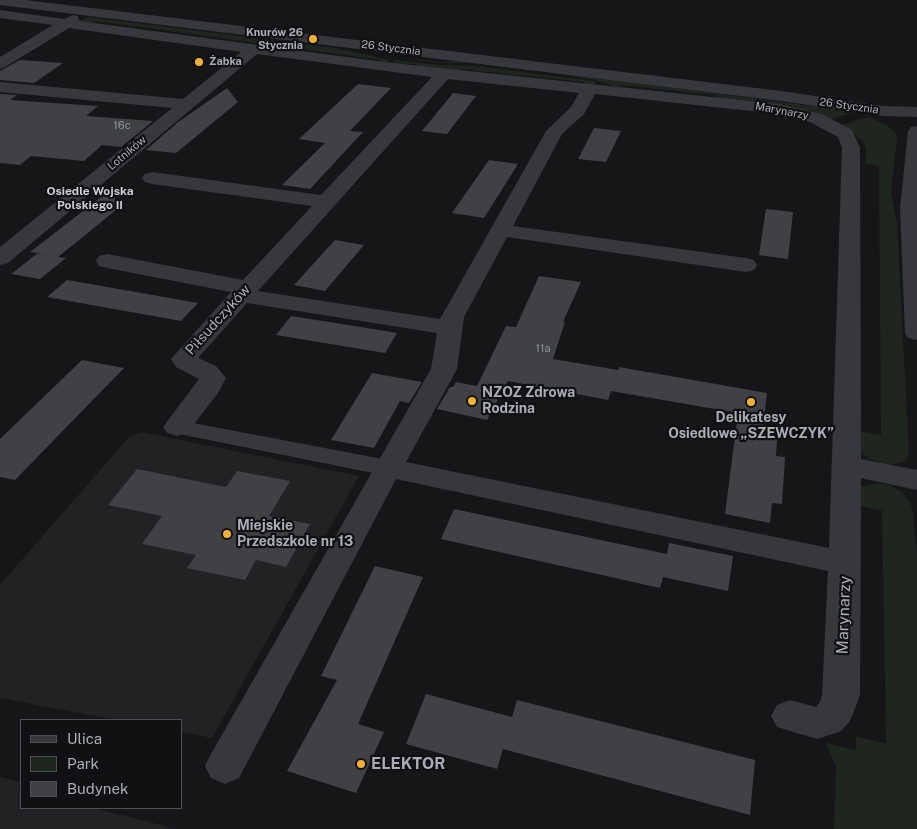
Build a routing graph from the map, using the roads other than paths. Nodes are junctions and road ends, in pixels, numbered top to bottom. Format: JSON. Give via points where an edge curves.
{"nodes":[{"id":1,"x":0,"y":1,"type":"edge"},
{"id":2,"x":86,"y":11,"type":"junction"},
{"id":3,"x":0,"y":14,"type":"edge"},
{"id":4,"x":68,"y":23,"type":"junction"},
{"id":5,"x":254,"y":49,"type":"junction"},
{"id":6,"x":0,"y":64,"type":"edge"},
{"id":7,"x":443,"y":74,"type":"junction"},
{"id":8,"x":0,"y":87,"type":"edge"},
{"id":9,"x":589,"y":90,"type":"junction"},
{"id":10,"x":781,"y":96,"type":"junction"},
{"id":11,"x":917,"y":96,"type":"edge"},
{"id":12,"x":187,"y":104,"type":"junction"},
{"id":13,"x":880,"y":104,"type":"junction"},
{"id":14,"x":850,"y":106,"type":"junction"},
{"id":15,"x":917,"y":111,"type":"edge"},
{"id":16,"x":917,"y":131,"type":"edge"},
{"id":17,"x":914,"y":153,"type":"junction"},
{"id":18,"x":152,"y":178,"type":"dead end"},
{"id":19,"x":326,"y":202,"type":"junction"},
{"id":20,"x":500,"y":230,"type":"junction"},
{"id":21,"x":0,"y":258,"type":"edge"},
{"id":22,"x":107,"y":261,"type":"dead end"},
{"id":23,"x":746,"y":265,"type":"dead end"},
{"id":24,"x":244,"y":291,"type":"junction"},
{"id":25,"x":449,"y":328,"type":"junction"},
{"id":26,"x":917,"y":333,"type":"edge"},
{"id":27,"x":177,"y":427,"type":"joint"},
{"id":28,"x":847,"y":466,"type":"junction"},
{"id":29,"x":388,"y":468,"type":"junction"},
{"id":30,"x":917,"y":480,"type":"edge"},
{"id":31,"x":845,"y":563,"type":"junction"},
{"id":32,"x":790,"y":716,"type":"dead end"},
{"id":33,"x":225,"y":766,"type":"dead end"}],
"edges":[{"from":1,"to":2,"type":"street","name":"26 Stycznia"},
{"from":2,"to":4,"type":"street"},
{"from":2,"to":10,"type":"street","name":"26 Stycznia"},
{"from":3,"to":4,"type":"street","name":"Marynarzy"},
{"from":4,"to":5,"type":"street","name":"Marynarzy"},
{"from":4,"to":6,"type":"street"},
{"from":5,"to":7,"type":"street","name":"Marynarzy"},
{"from":5,"to":12,"type":"street","name":"Lotników"},
{"from":7,"to":9,"type":"street","name":"Marynarzy"},
{"from":7,"to":19,"type":"street","name":"Piłsudczyków"},
{"from":8,"to":12,"type":"street"},
{"from":9,"to":20,"type":"street","via":[[578,110],[556,130]]},
{"from":9,"to":28,"type":"street","name":"Marynarzy","via":[[790,110],[822,121],[849,139]]},
{"from":10,"to":13,"type":"street","name":"26 Stycznia"},
{"from":10,"to":14,"type":"street","name":"26 Stycznia"},
{"from":11,"to":13,"type":"street","via":[[907,102]]},
{"from":12,"to":21,"type":"street","name":"Lotników"},
{"from":13,"to":15,"type":"street","name":"26 Stycznia"},
{"from":14,"to":15,"type":"street","name":"26 Stycznia"},
{"from":14,"to":17,"type":"street","via":[[900,129],[909,138]]},
{"from":16,"to":17,"type":"street"},
{"from":17,"to":26,"type":"street","via":[[910,226]]},
{"from":18,"to":19,"type":"street"},
{"from":19,"to":24,"type":"street","name":"Piłsudczyków"},
{"from":20,"to":23,"type":"street"},
{"from":20,"to":25,"type":"street"},
{"from":22,"to":24,"type":"street"},
{"from":24,"to":25,"type":"street"},
{"from":24,"to":27,"type":"street","name":"Piłsudczyków","via":[[184,358],[185,362],[213,378],[210,387]]},
{"from":25,"to":29,"type":"street","via":[[444,369]]},
{"from":27,"to":29,"type":"street","name":"Piłsudczyków"},
{"from":28,"to":30,"type":"street"},
{"from":28,"to":31,"type":"street","name":"Marynarzy"},
{"from":29,"to":31,"type":"street"},
{"from":29,"to":33,"type":"street"},
{"from":31,"to":32,"type":"street","name":"Marynarzy","via":[[841,695],[837,710],[823,722]]}]}
